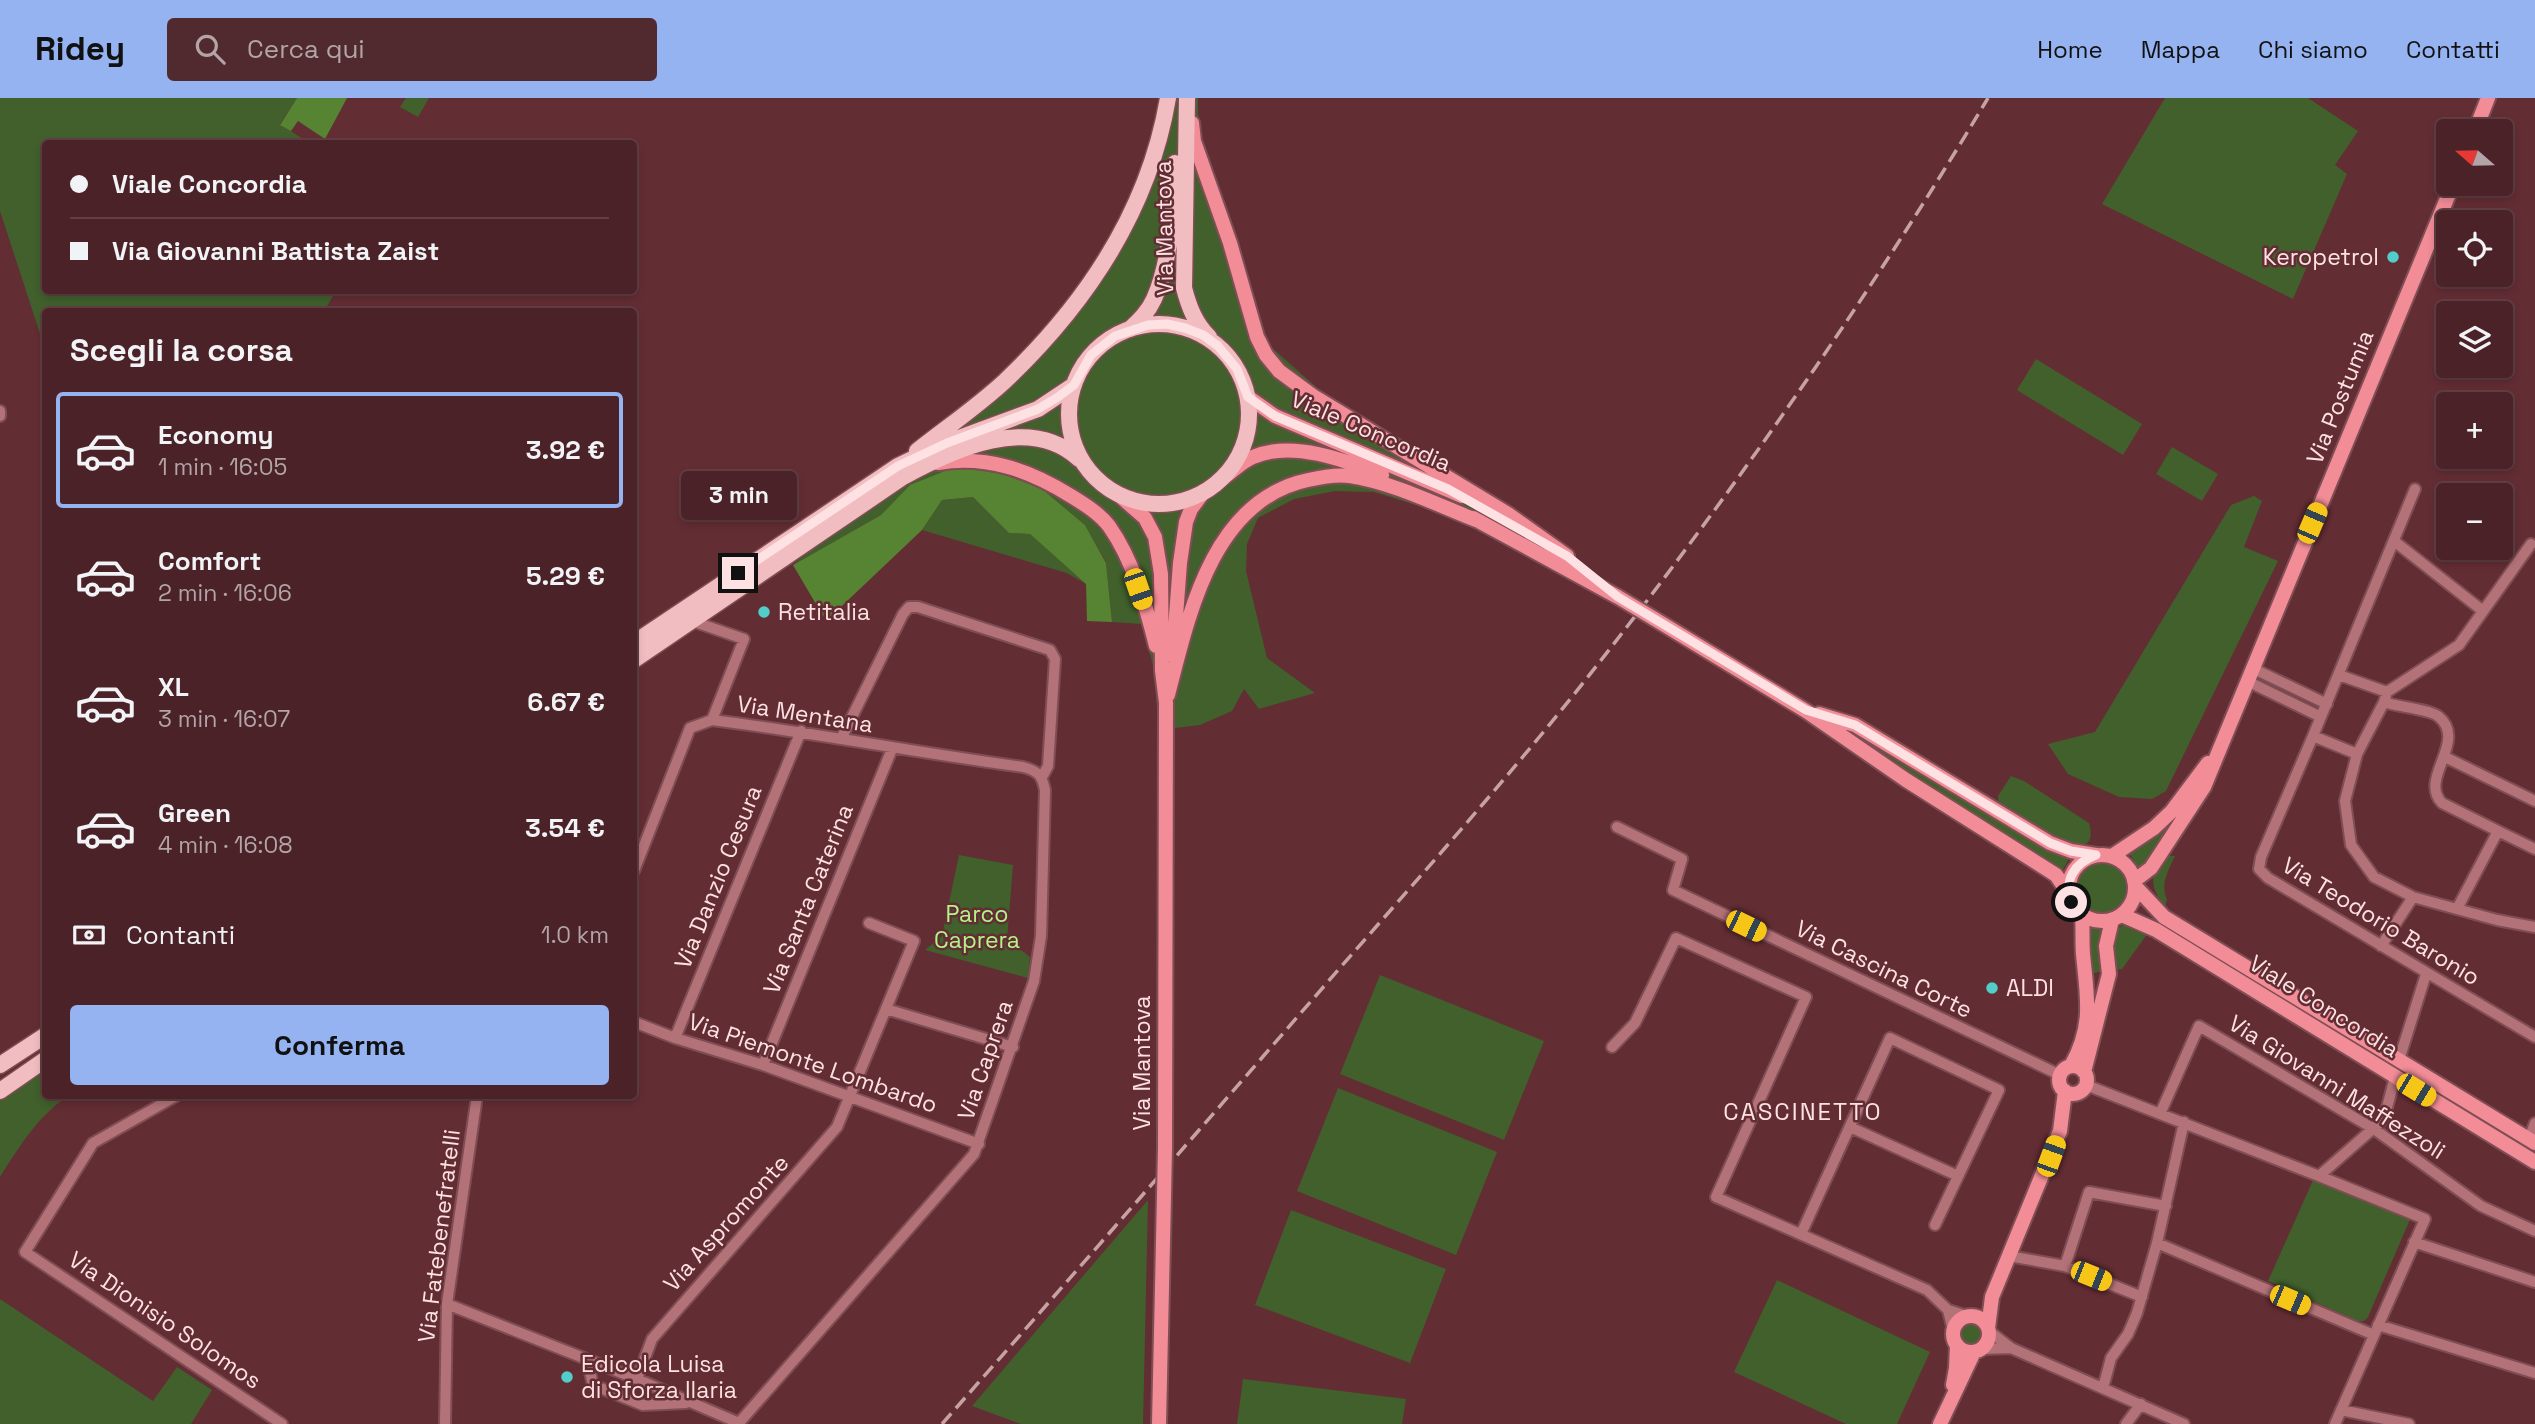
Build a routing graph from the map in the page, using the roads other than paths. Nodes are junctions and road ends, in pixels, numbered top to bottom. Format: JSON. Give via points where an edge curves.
{"nodes":[{"id":1,"x":1168,"y":98,"type":"edge"},
{"id":2,"x":1175,"y":98,"type":"edge"},
{"id":3,"x":1188,"y":98,"type":"edge"},
{"id":4,"x":2488,"y":98,"type":"edge"},
{"id":5,"x":2480,"y":119,"type":"edge"},
{"id":6,"x":2448,"y":196,"type":"edge"},
{"id":7,"x":1130,"y":329,"type":"junction"},
{"id":8,"x":1218,"y":346,"type":"junction"},
{"id":9,"x":1074,"y":385,"type":"junction"},
{"id":10,"x":1248,"y":397,"type":"junction"},
{"id":11,"x":1080,"y":460,"type":"junction"},
{"id":12,"x":898,"y":466,"type":"junction"},
{"id":13,"x":919,"y":468,"type":"junction"},
{"id":14,"x":1226,"y":476,"type":"junction"},
{"id":15,"x":2415,"y":489,"type":"dead end"},
{"id":16,"x":1203,"y":493,"type":"junction"},
{"id":17,"x":1121,"y":497,"type":"junction"},
{"id":18,"x":1481,"y":522,"type":"junction"},
{"id":19,"x":2394,"y":541,"type":"junction"},
{"id":20,"x":2531,"y":544,"type":"dead end"},
{"id":21,"x":1567,"y":556,"type":"junction"},
{"id":22,"x":1618,"y":597,"type":"junction"},
{"id":23,"x":2483,"y":611,"type":"junction"},
{"id":24,"x":692,"y":621,"type":"junction"},
{"id":25,"x":637,"y":641,"type":"edge"},
{"id":26,"x":637,"y":658,"type":"edge"},
{"id":27,"x":1162,"y":671,"type":"junction"},
{"id":28,"x":2250,"y":675,"type":"junction"},
{"id":29,"x":2340,"y":675,"type":"junction"},
{"id":30,"x":1171,"y":685,"type":"junction"},
{"id":31,"x":2385,"y":697,"type":"junction"},
{"id":32,"x":1166,"y":703,"type":"junction"},
{"id":33,"x":2327,"y":704,"type":"junction"},
{"id":34,"x":1806,"y":710,"type":"junction"},
{"id":35,"x":2321,"y":718,"type":"junction"},
{"id":36,"x":712,"y":720,"type":"junction"},
{"id":37,"x":801,"y":731,"type":"junction"},
{"id":38,"x":2313,"y":736,"type":"junction"},
{"id":39,"x":841,"y":739,"type":"junction"},
{"id":40,"x":2221,"y":745,"type":"junction"},
{"id":41,"x":892,"y":749,"type":"junction"},
{"id":42,"x":2357,"y":754,"type":"junction"},
{"id":43,"x":2445,"y":757,"type":"junction"},
{"id":44,"x":1042,"y":776,"type":"junction"},
{"id":45,"x":2535,"y":801,"type":"edge"},
{"id":46,"x":1617,"y":827,"type":"dead end"},
{"id":47,"x":2498,"y":831,"type":"junction"},
{"id":48,"x":2535,"y":849,"type":"edge"},
{"id":49,"x":2096,"y":855,"type":"junction"},
{"id":50,"x":2112,"y":856,"type":"junction"},
{"id":51,"x":637,"y":863,"type":"edge"},
{"id":52,"x":2135,"y":883,"type":"junction"},
{"id":53,"x":2069,"y":894,"type":"junction"},
{"id":54,"x":2413,"y":897,"type":"junction"},
{"id":55,"x":2458,"y":907,"type":"junction"},
{"id":56,"x":2082,"y":915,"type":"junction"},
{"id":57,"x":2117,"y":918,"type":"junction"},
{"id":58,"x":869,"y":923,"type":"dead end"},
{"id":59,"x":2535,"y":927,"type":"edge"},
{"id":60,"x":2381,"y":946,"type":"junction"},
{"id":61,"x":2426,"y":974,"type":"junction"},
{"id":62,"x":886,"y":1009,"type":"junction"},
{"id":63,"x":637,"y":1023,"type":"edge"},
{"id":64,"x":2535,"y":1037,"type":"edge"},
{"id":65,"x":42,"y":1038,"type":"edge"},
{"id":66,"x":675,"y":1038,"type":"junction"},
{"id":67,"x":1013,"y":1047,"type":"junction"},
{"id":68,"x":1612,"y":1047,"type":"dead end"},
{"id":69,"x":2399,"y":1060,"type":"junction"},
{"id":70,"x":42,"y":1062,"type":"edge"},
{"id":71,"x":0,"y":1065,"type":"edge"},
{"id":72,"x":763,"y":1065,"type":"junction"},
{"id":73,"x":2395,"y":1077,"type":"junction"},
{"id":74,"x":2074,"y":1080,"type":"junction"},
{"id":75,"x":0,"y":1091,"type":"edge"},
{"id":76,"x":850,"y":1097,"type":"junction"},
{"id":77,"x":171,"y":1099,"type":"edge"},
{"id":78,"x":477,"y":1099,"type":"edge"},
{"id":79,"x":2160,"y":1114,"type":"junction"},
{"id":80,"x":2183,"y":1122,"type":"junction"},
{"id":81,"x":2535,"y":1124,"type":"edge"},
{"id":82,"x":1850,"y":1127,"type":"junction"},
{"id":83,"x":2374,"y":1129,"type":"junction"},
{"id":84,"x":2532,"y":1141,"type":"edge"},
{"id":85,"x":979,"y":1144,"type":"junction"},
{"id":86,"x":2535,"y":1162,"type":"edge"},
{"id":87,"x":1958,"y":1176,"type":"junction"},
{"id":88,"x":2319,"y":1176,"type":"junction"},
{"id":89,"x":2166,"y":1206,"type":"junction"},
{"id":90,"x":1935,"y":1225,"type":"dead end"},
{"id":91,"x":2535,"y":1231,"type":"edge"},
{"id":92,"x":1801,"y":1234,"type":"junction"},
{"id":93,"x":2414,"y":1242,"type":"junction"},
{"id":94,"x":2157,"y":1243,"type":"junction"},
{"id":95,"x":2009,"y":1256,"type":"junction"},
{"id":96,"x":2065,"y":1266,"type":"junction"},
{"id":97,"x":2535,"y":1282,"type":"edge"},
{"id":98,"x":1992,"y":1297,"type":"junction"},
{"id":99,"x":2142,"y":1297,"type":"junction"},
{"id":100,"x":447,"y":1304,"type":"junction"},
{"id":101,"x":1948,"y":1310,"type":"junction"},
{"id":102,"x":1970,"y":1316,"type":"junction"},
{"id":103,"x":1989,"y":1329,"type":"junction"},
{"id":104,"x":1953,"y":1330,"type":"junction"},
{"id":105,"x":2376,"y":1330,"type":"junction"},
{"id":106,"x":1957,"y":1345,"type":"junction"},
{"id":107,"x":2011,"y":1348,"type":"junction"},
{"id":108,"x":1978,"y":1351,"type":"junction"},
{"id":109,"x":587,"y":1359,"type":"junction"},
{"id":110,"x":2535,"y":1373,"type":"edge"},
{"id":111,"x":637,"y":1379,"type":"junction"},
{"id":112,"x":2103,"y":1388,"type":"junction"},
{"id":113,"x":689,"y":1403,"type":"junction"},
{"id":114,"x":1948,"y":1403,"type":"junction"},
{"id":115,"x":2141,"y":1404,"type":"junction"},
{"id":116,"x":2341,"y":1410,"type":"junction"},
{"id":117,"x":282,"y":1424,"type":"edge"},
{"id":118,"x":445,"y":1424,"type":"edge"},
{"id":119,"x":738,"y":1424,"type":"edge"},
{"id":120,"x":1159,"y":1424,"type":"edge"},
{"id":121,"x":1940,"y":1424,"type":"edge"},
{"id":122,"x":2126,"y":1424,"type":"edge"},
{"id":123,"x":2184,"y":1424,"type":"edge"},
{"id":124,"x":2335,"y":1424,"type":"edge"},
{"id":125,"x":2409,"y":1424,"type":"edge"}],
"edges":[{"from":1,"to":12,"type":"main road","via":[[1157,150],[1135,208],[1083,294],[1003,383]]},
{"from":2,"to":7,"type":"main road","name":"Via Mantova","via":[[1170,234],[1154,298]]},
{"from":3,"to":8,"type":"main road","name":"Via Mantova","via":[[1184,288],[1200,327]]},
{"from":3,"to":21,"type":"main road","via":[[1194,141],[1230,243],[1256,337],[1266,355],[1295,385],[1508,514]]},
{"from":4,"to":5,"type":"main road"},
{"from":6,"to":28,"type":"main road","name":"Via Postumia"},
{"from":7,"to":8,"type":"main road","via":[[1167,324],[1203,335]]},
{"from":7,"to":9,"type":"main road","via":[[1102,344]]},
{"from":8,"to":10,"type":"main road","via":[[1237,369]]},
{"from":9,"to":11,"type":"main road","via":[[1070,423]]},
{"from":9,"to":12,"type":"main road","via":[[1038,409]]},
{"from":10,"to":14,"type":"main road","via":[[1246,439]]},
{"from":10,"to":21,"type":"main road","name":"Viale Concordia","via":[[1275,416],[1448,489]]},
{"from":11,"to":13,"type":"main road","via":[[1055,442],[1024,438],[966,447]]},
{"from":11,"to":17,"type":"main road","via":[[1098,481]]},
{"from":12,"to":25,"type":"main road"},
{"from":13,"to":24,"type":"main road"},
{"from":13,"to":27,"type":"main road","via":[[971,460],[1006,465],[1059,488],[1097,514],[1131,568]]},
{"from":14,"to":16,"type":"main road"},
{"from":14,"to":18,"type":"main road","name":"Viale Concordia","via":[[1251,457],[1268,452],[1326,457],[1375,472]]},
{"from":15,"to":19,"type":"street"},
{"from":16,"to":17,"type":"main road","via":[[1163,505]]},
{"from":16,"to":30,"type":"main road","via":[[1186,522]]},
{"from":17,"to":27,"type":"main road","via":[[1145,518],[1155,537],[1161,574]]},
{"from":18,"to":22,"type":"main road","name":"Viale Concordia"},
{"from":18,"to":30,"type":"main road","via":[[1346,475],[1287,484],[1241,515],[1222,542],[1200,591]]},
{"from":19,"to":23,"type":"street"},
{"from":19,"to":29,"type":"street"},
{"from":20,"to":23,"type":"street"},
{"from":21,"to":22,"type":"main road","name":"Viale Concordia"},
{"from":22,"to":34,"type":"main road","name":"Viale Concordia","bridge":true},
{"from":23,"to":31,"type":"street","via":[[2459,645]]},
{"from":24,"to":26,"type":"main road"},
{"from":24,"to":36,"type":"street","via":[[744,639]]},
{"from":27,"to":32,"type":"main road"},
{"from":28,"to":33,"type":"street"},
{"from":28,"to":35,"type":"street"},
{"from":28,"to":40,"type":"main road","name":"Via Postumia"},
{"from":29,"to":31,"type":"street"},
{"from":29,"to":33,"type":"street"},
{"from":30,"to":32,"type":"main road"},
{"from":31,"to":42,"type":"street"},
{"from":31,"to":43,"type":"street","via":[[2400,708],[2438,716],[2449,741]]},
{"from":32,"to":120,"type":"main road","name":"Via Mantova","bridge":true},
{"from":33,"to":35,"type":"street"},
{"from":34,"to":49,"type":"main road","name":"Viale Concordia","via":[[1855,725],[2050,843]]},
{"from":34,"to":53,"type":"main road","name":"Viale Concordia","via":[[2056,875]]},
{"from":35,"to":38,"type":"street"},
{"from":36,"to":37,"type":"street","name":"Via Mentana"},
{"from":36,"to":51,"type":"street","via":[[691,728]]},
{"from":37,"to":39,"type":"street","name":"Via Mentana"},
{"from":37,"to":66,"type":"street","name":"Via Danzio Cesura"},
{"from":38,"to":42,"type":"street"},
{"from":38,"to":60,"type":"street","name":"Via Teodorio Baronio","via":[[2259,869]]},
{"from":39,"to":41,"type":"street","name":"Via Mentana"},
{"from":39,"to":44,"type":"street","name":"Via Caprera","via":[[903,614],[909,607],[918,607],[1051,650],[1055,659],[1053,699],[1048,766]]},
{"from":40,"to":50,"type":"main road","name":"Via Postumia","via":[[2172,811]]},
{"from":40,"to":52,"type":"main road","name":"Via Postumia","via":[[2185,818],[2151,868]]},
{"from":41,"to":44,"type":"street","via":[[1023,767]]},
{"from":41,"to":72,"type":"street","name":"Via Santa Caterina"},
{"from":42,"to":54,"type":"street","via":[[2345,801],[2351,845],[2374,877]]},
{"from":43,"to":45,"type":"street"},
{"from":43,"to":47,"type":"street","via":[[2434,786],[2436,797]]},
{"from":44,"to":67,"type":"street","name":"Via Caprera","via":[[1046,805],[1041,936],[1034,981]]},
{"from":46,"to":74,"type":"street","name":"Via Cascina Corte","via":[[1682,859],[1672,890]]},
{"from":47,"to":48,"type":"street"},
{"from":47,"to":55,"type":"street"},
{"from":49,"to":50,"type":"main road","name":"Viale Concordia"},
{"from":49,"to":53,"type":"main road","via":[[2072,874]]},
{"from":50,"to":52,"type":"main road","name":"Viale Concordia","via":[[2126,866]]},
{"from":52,"to":57,"type":"main road","via":[[2132,902]]},
{"from":52,"to":69,"type":"main road","name":"Viale Concordia","via":[[2164,917]]},
{"from":53,"to":56,"type":"main road","name":"Viale Concordia"},
{"from":54,"to":55,"type":"street"},
{"from":54,"to":60,"type":"street"},
{"from":55,"to":59,"type":"street"},
{"from":56,"to":57,"type":"main road","name":"Viale Concordia","via":[[2102,922]]},
{"from":56,"to":74,"type":"main road","via":[[2089,1010]]},
{"from":57,"to":73,"type":"main road","name":"Viale Concordia","via":[[2156,930]]},
{"from":57,"to":74,"type":"main road","via":[[2106,946],[2109,974]]},
{"from":58,"to":62,"type":"street","name":"Via Aspromonte","via":[[914,942]]},
{"from":60,"to":61,"type":"street","name":"Via Teodorio Baronio"},
{"from":61,"to":64,"type":"street","name":"Via Teodorio Baronio"},
{"from":61,"to":69,"type":"street"},
{"from":62,"to":67,"type":"street"},
{"from":62,"to":76,"type":"street","name":"Via Aspromonte"},
{"from":63,"to":66,"type":"street","name":"Via Piemonte Lombardo"},
{"from":65,"to":71,"type":"main road"},
{"from":66,"to":72,"type":"street","name":"Via Piemonte Lombardo"},
{"from":67,"to":85,"type":"street","name":"Via Caprera"},
{"from":68,"to":92,"type":"street","via":[[1635,1023],[1676,938],[1806,997],[1716,1197]]},
{"from":69,"to":84,"type":"main road","name":"Viale Concordia"},
{"from":70,"to":75,"type":"main road"},
{"from":72,"to":76,"type":"street","name":"Via Piemonte Lombardo"},
{"from":73,"to":83,"type":"street","via":[[2384,1119]]},
{"from":73,"to":86,"type":"main road","name":"Viale Concordia"},
{"from":74,"to":79,"type":"street"},
{"from":74,"to":95,"type":"main road","via":[[2051,1156]]},
{"from":76,"to":85,"type":"street","name":"Via Piemonte Lombardo"},
{"from":76,"to":111,"type":"street","name":"Via Aspromonte","via":[[830,1137],[652,1339]]},
{"from":77,"to":117,"type":"street","name":"Via Dionisio Solomos","via":[[93,1143],[25,1252]]},
{"from":78,"to":100,"type":"street","name":"Via Fatebenefratelli"},
{"from":79,"to":80,"type":"street"},
{"from":79,"to":83,"type":"street","name":"Via Giovanni Maffezzoli","via":[[2199,1026]]},
{"from":80,"to":88,"type":"street"},
{"from":80,"to":89,"type":"street"},
{"from":81,"to":84,"type":"street"},
{"from":82,"to":87,"type":"street"},
{"from":82,"to":87,"type":"street","via":[[1890,1038],[1999,1090]]},
{"from":82,"to":92,"type":"street"},
{"from":83,"to":88,"type":"street"},
{"from":83,"to":91,"type":"street","name":"Via Giovanni Maffezzoli","via":[[2481,1206]]},
{"from":85,"to":119,"type":"street","name":"Via Caprera"},
{"from":87,"to":90,"type":"street"},
{"from":88,"to":93,"type":"street","via":[[2425,1219]]},
{"from":89,"to":94,"type":"street"},
{"from":89,"to":96,"type":"street","via":[[2089,1192]]},
{"from":92,"to":101,"type":"street","via":[[1927,1290]]},
{"from":93,"to":97,"type":"street"},
{"from":93,"to":105,"type":"street"},
{"from":94,"to":99,"type":"street"},
{"from":94,"to":105,"type":"street"},
{"from":95,"to":96,"type":"street"},
{"from":95,"to":98,"type":"main road"},
{"from":96,"to":99,"type":"street"},
{"from":98,"to":102,"type":"main road"},
{"from":98,"to":103,"type":"main road"},
{"from":99,"to":112,"type":"street","via":[[2128,1334],[2110,1358]]},
{"from":100,"to":109,"type":"street"},
{"from":100,"to":118,"type":"street","name":"Via Fatebenefratelli"},
{"from":101,"to":102,"type":"street"},
{"from":101,"to":104,"type":"street"},
{"from":102,"to":103,"type":"main road","via":[[1982,1319]]},
{"from":102,"to":104,"type":"main road","via":[[1958,1321]]},
{"from":103,"to":107,"type":"street"},
{"from":103,"to":108,"type":"main road","via":[[1988,1341]]},
{"from":104,"to":106,"type":"main road"},
{"from":105,"to":110,"type":"street"},
{"from":105,"to":116,"type":"street"},
{"from":106,"to":108,"type":"main road","via":[[1964,1351]]},
{"from":106,"to":114,"type":"main road"},
{"from":107,"to":108,"type":"street"},
{"from":107,"to":112,"type":"street"},
{"from":108,"to":114,"type":"main road"},
{"from":109,"to":111,"type":"street"},
{"from":109,"to":113,"type":"street","via":[[593,1385],[643,1405]]},
{"from":111,"to":113,"type":"street"},
{"from":112,"to":115,"type":"street"},
{"from":113,"to":119,"type":"street"},
{"from":114,"to":121,"type":"main road"},
{"from":115,"to":122,"type":"street"},
{"from":115,"to":123,"type":"street"},
{"from":116,"to":124,"type":"street"},
{"from":116,"to":125,"type":"street"}]}
